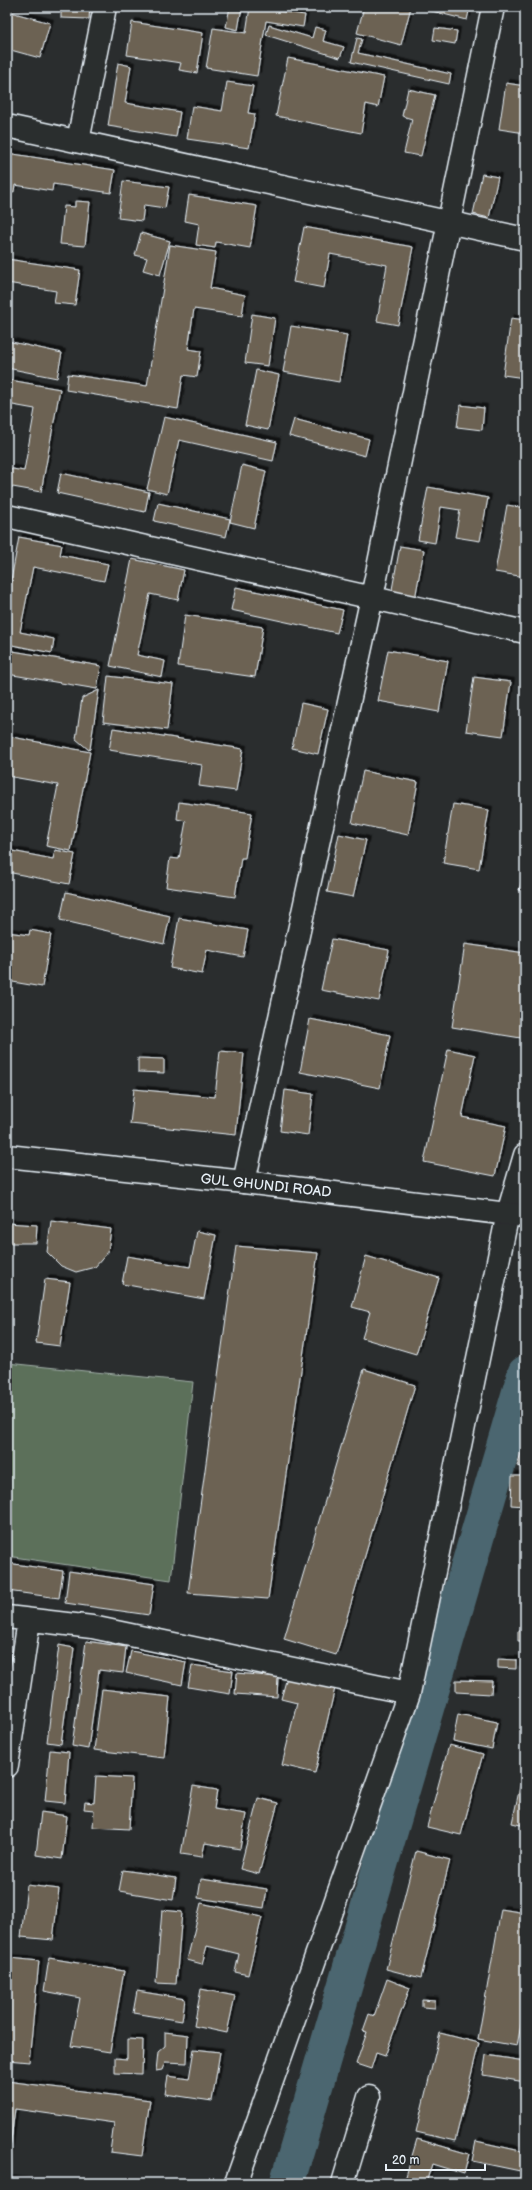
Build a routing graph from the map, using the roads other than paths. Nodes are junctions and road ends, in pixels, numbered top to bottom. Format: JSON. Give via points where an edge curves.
{"nodes":[{"id":1,"x":105,"y":7,"type":"edge"},
{"id":2,"x":492,"y":7,"type":"edge"},
{"id":3,"x":7,"y":126,"type":"edge"},
{"id":4,"x":78,"y":141,"type":"junction"},
{"id":5,"x":449,"y":223,"type":"junction"},
{"id":6,"x":525,"y":238,"type":"edge"},
{"id":7,"x":7,"y":516,"type":"edge"},
{"id":8,"x":372,"y":596,"type":"junction"},
{"id":9,"x":525,"y":632,"type":"edge"},
{"id":10,"x":525,"y":1155,"type":"edge"},
{"id":11,"x":7,"y":1156,"type":"edge"},
{"id":12,"x":244,"y":1182,"type":"junction"},
{"id":13,"x":517,"y":1214,"type":"edge"},
{"id":14,"x":7,"y":1617,"type":"edge"},
{"id":15,"x":29,"y":1620,"type":"junction"},
{"id":16,"x":409,"y":1693,"type":"junction"},
{"id":17,"x":7,"y":1766,"type":"edge"},
{"id":18,"x":369,"y":2097,"type":"dead end"},
{"id":19,"x":236,"y":2183,"type":"edge"},
{"id":20,"x":344,"y":2183,"type":"edge"}],
"edges":[{"from":1,"to":4,"type":"street"},
{"from":2,"to":5,"type":"street"},
{"from":3,"to":4,"type":"street"},
{"from":4,"to":5,"type":"street"},
{"from":5,"to":6,"type":"street"},
{"from":5,"to":8,"type":"street"},
{"from":7,"to":8,"type":"street"},
{"from":8,"to":9,"type":"street"},
{"from":8,"to":12,"type":"street"},
{"from":10,"to":13,"type":"street"},
{"from":11,"to":12,"type":"street","name":"GUL GHUNDI ROAD"},
{"from":12,"to":13,"type":"street","name":"GUL GHUNDI ROAD"},
{"from":13,"to":16,"type":"street"},
{"from":14,"to":15,"type":"street"},
{"from":15,"to":16,"type":"street","via":[[92,1627]]},
{"from":15,"to":17,"type":"street"},
{"from":16,"to":19,"type":"street"},
{"from":18,"to":20,"type":"street"}]}
